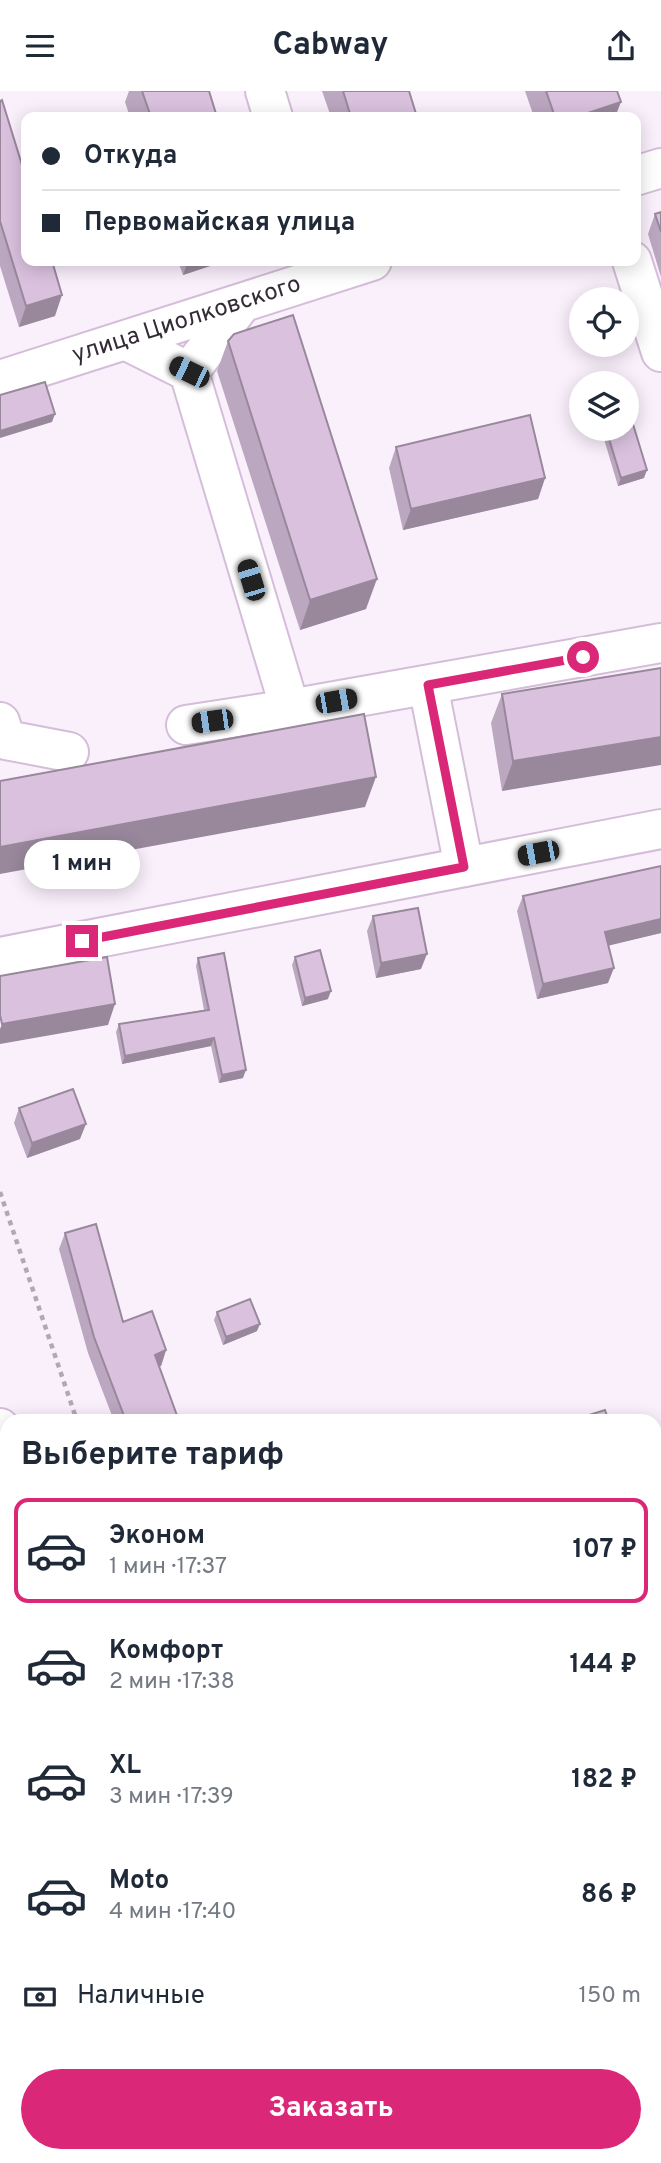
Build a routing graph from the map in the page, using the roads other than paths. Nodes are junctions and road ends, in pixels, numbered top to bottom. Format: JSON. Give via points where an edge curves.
{"nodes":[{"id":1,"x":265,"y":91,"type":"edge"},
{"id":2,"x":271,"y":112,"type":"edge"},
{"id":3,"x":661,"y":168,"type":"edge"},
{"id":4,"x":641,"y":174,"type":"edge"},
{"id":5,"x":339,"y":266,"type":"edge"},
{"id":6,"x":634,"y":266,"type":"edge"},
{"id":7,"x":319,"y":269,"type":"edge"},
{"id":8,"x":241,"y":304,"type":"junction"},
{"id":9,"x":127,"y":341,"type":"junction"},
{"id":10,"x":661,"y":352,"type":"edge"},
{"id":11,"x":189,"y":372,"type":"junction"},
{"id":12,"x":0,"y":380,"type":"edge"},
{"id":13,"x":661,"y":643,"type":"edge"},
{"id":14,"x":428,"y":685,"type":"junction"},
{"id":15,"x":290,"y":709,"type":"junction"},
{"id":16,"x":0,"y":722,"type":"edge"},
{"id":17,"x":186,"y":725,"type":"dead end"},
{"id":18,"x":69,"y":752,"type":"dead end"},
{"id":19,"x":661,"y":829,"type":"edge"},
{"id":20,"x":464,"y":867,"type":"junction"},
{"id":21,"x":0,"y":957,"type":"edge"}],
"edges":[{"from":1,"to":2,"type":"street"},
{"from":3,"to":4,"type":"street"},
{"from":5,"to":7,"type":"street","name":"улица Циолковского"},
{"from":6,"to":10,"type":"street"},
{"from":7,"to":8,"type":"street","name":"улица Циолковского"},
{"from":8,"to":9,"type":"street","name":"улица Циолковского"},
{"from":8,"to":11,"type":"street"},
{"from":9,"to":11,"type":"street"},
{"from":9,"to":12,"type":"street","name":"улица Циолковского"},
{"from":11,"to":15,"type":"street"},
{"from":13,"to":14,"type":"street"},
{"from":14,"to":15,"type":"street"},
{"from":14,"to":20,"type":"street"},
{"from":15,"to":17,"type":"street"},
{"from":16,"to":18,"type":"street","via":[[6,740]]},
{"from":19,"to":20,"type":"street"},
{"from":20,"to":21,"type":"street"}]}
